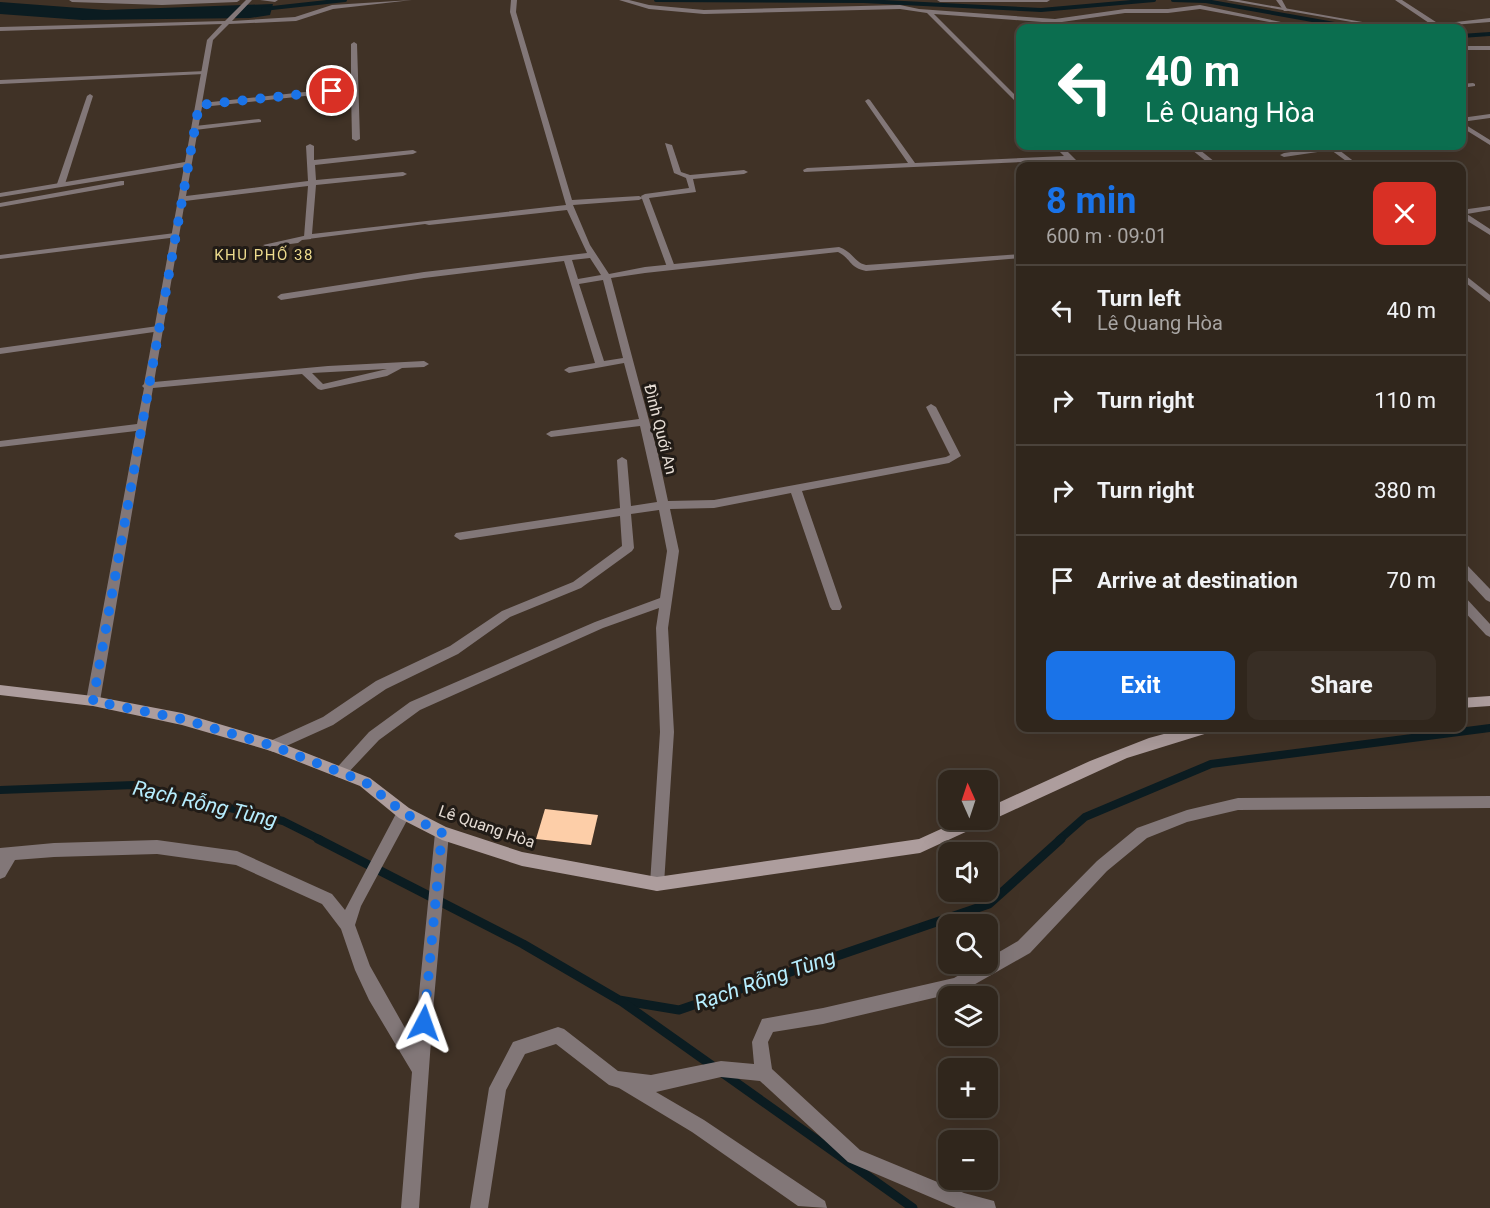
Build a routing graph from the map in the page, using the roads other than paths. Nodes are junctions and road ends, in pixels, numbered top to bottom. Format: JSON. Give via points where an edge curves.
{"nodes":[{"id":1,"x":72,"y":0,"type":"edge"},
{"id":2,"x":163,"y":0,"type":"edge"},
{"id":3,"x":237,"y":0,"type":"edge"},
{"id":4,"x":262,"y":0,"type":"edge"},
{"id":5,"x":275,"y":0,"type":"edge"},
{"id":6,"x":409,"y":0,"type":"edge"},
{"id":7,"x":514,"y":0,"type":"edge"},
{"id":8,"x":622,"y":0,"type":"edge"},
{"id":9,"x":903,"y":0,"type":"edge"},
{"id":10,"x":940,"y":0,"type":"edge"},
{"id":11,"x":1047,"y":0,"type":"edge"},
{"id":12,"x":1229,"y":0,"type":"edge"},
{"id":13,"x":1279,"y":0,"type":"edge"},
{"id":14,"x":1398,"y":0,"type":"edge"},
{"id":15,"x":247,"y":2,"type":"edge"},
{"id":16,"x":172,"y":3,"type":"junction"},
{"id":17,"x":908,"y":8,"type":"junction"},
{"id":18,"x":1286,"y":10,"type":"junction"},
{"id":19,"x":928,"y":11,"type":"junction"},
{"id":20,"x":1490,"y":20,"type":"edge"},
{"id":21,"x":229,"y":22,"type":"junction"},
{"id":22,"x":1287,"y":24,"type":"edge"},
{"id":23,"x":1369,"y":24,"type":"edge"},
{"id":24,"x":1434,"y":24,"type":"edge"},
{"id":25,"x":1460,"y":24,"type":"edge"},
{"id":26,"x":0,"y":29,"type":"edge"},
{"id":27,"x":354,"y":44,"type":"dead end"},
{"id":28,"x":1466,"y":48,"type":"edge"},
{"id":29,"x":1490,"y":48,"type":"edge"},
{"id":30,"x":204,"y":72,"type":"junction"},
{"id":31,"x":0,"y":82,"type":"edge"},
{"id":32,"x":1473,"y":85,"type":"dead end"},
{"id":33,"x":1466,"y":86,"type":"edge"},
{"id":34,"x":354,"y":89,"type":"junction"},
{"id":35,"x":90,"y":96,"type":"dead end"},
{"id":36,"x":1016,"y":100,"type":"edge"},
{"id":37,"x":868,"y":101,"type":"dead end"},
{"id":38,"x":199,"y":105,"type":"junction"},
{"id":39,"x":1490,"y":116,"type":"edge"},
{"id":40,"x":259,"y":121,"type":"dead end"},
{"id":41,"x":1466,"y":121,"type":"edge"},
{"id":42,"x":1466,"y":126,"type":"edge"},
{"id":43,"x":195,"y":128,"type":"junction"},
{"id":44,"x":356,"y":139,"type":"dead end"},
{"id":45,"x":1490,"y":143,"type":"edge"},
{"id":46,"x":668,"y":145,"type":"dead end"},
{"id":47,"x":310,"y":146,"type":"dead end"},
{"id":48,"x":1062,"y":150,"type":"edge"},
{"id":49,"x":1196,"y":150,"type":"edge"},
{"id":50,"x":1313,"y":150,"type":"edge"},
{"id":51,"x":1334,"y":150,"type":"edge"},
{"id":52,"x":413,"y":152,"type":"dead end"},
{"id":53,"x":1284,"y":155,"type":"dead end"},
{"id":54,"x":1070,"y":158,"type":"junction"},
{"id":55,"x":1074,"y":162,"type":"edge"},
{"id":56,"x":1211,"y":162,"type":"edge"},
{"id":57,"x":1351,"y":162,"type":"edge"},
{"id":58,"x":311,"y":163,"type":"junction"},
{"id":59,"x":912,"y":164,"type":"junction"},
{"id":60,"x":187,"y":167,"type":"junction"},
{"id":61,"x":807,"y":170,"type":"dead end"},
{"id":62,"x":744,"y":172,"type":"dead end"},
{"id":63,"x":403,"y":174,"type":"dead end"},
{"id":64,"x":689,"y":177,"type":"junction"},
{"id":65,"x":312,"y":183,"type":"junction"},
{"id":66,"x":61,"y":184,"type":"junction"},
{"id":67,"x":0,"y":195,"type":"edge"},
{"id":68,"x":639,"y":198,"type":"dead end"},
{"id":69,"x":182,"y":199,"type":"junction"},
{"id":70,"x":0,"y":205,"type":"edge"},
{"id":71,"x":569,"y":205,"type":"junction"},
{"id":72,"x":1490,"y":208,"type":"edge"},
{"id":73,"x":1466,"y":212,"type":"edge"},
{"id":74,"x":1466,"y":216,"type":"edge"},
{"id":75,"x":1490,"y":233,"type":"edge"},
{"id":76,"x":175,"y":235,"type":"junction"},
{"id":77,"x":308,"y":237,"type":"junction"},
{"id":78,"x":267,"y":245,"type":"dead end"},
{"id":79,"x":593,"y":255,"type":"junction"},
{"id":80,"x":1016,"y":256,"type":"edge"},
{"id":81,"x":0,"y":257,"type":"edge"},
{"id":82,"x":567,"y":258,"type":"junction"},
{"id":83,"x":670,"y":267,"type":"junction"},
{"id":84,"x":606,"y":276,"type":"junction"},
{"id":85,"x":1466,"y":279,"type":"edge"},
{"id":86,"x":574,"y":282,"type":"junction"},
{"id":87,"x":281,"y":297,"type":"dead end"},
{"id":88,"x":1490,"y":299,"type":"edge"},
{"id":89,"x":158,"y":329,"type":"junction"},
{"id":90,"x":0,"y":351,"type":"edge"},
{"id":91,"x":627,"y":360,"type":"junction"},
{"id":92,"x":600,"y":363,"type":"junction"},
{"id":93,"x":424,"y":364,"type":"dead end"},
{"id":94,"x":400,"y":365,"type":"junction"},
{"id":95,"x":569,"y":370,"type":"dead end"},
{"id":96,"x":304,"y":371,"type":"junction"},
{"id":97,"x":147,"y":386,"type":"junction"},
{"id":98,"x":931,"y":408,"type":"dead end"},
{"id":99,"x":644,"y":422,"type":"junction"},
{"id":100,"x":140,"y":427,"type":"junction"},
{"id":101,"x":551,"y":434,"type":"dead end"},
{"id":102,"x":0,"y":444,"type":"edge"},
{"id":103,"x":622,"y":460,"type":"dead end"},
{"id":104,"x":795,"y":488,"type":"junction"},
{"id":105,"x":664,"y":505,"type":"junction"},
{"id":106,"x":626,"y":512,"type":"junction"},
{"id":107,"x":460,"y":536,"type":"dead end"},
{"id":108,"x":1466,"y":571,"type":"edge"},
{"id":109,"x":1490,"y":597,"type":"edge"},
{"id":110,"x":666,"y":601,"type":"junction"},
{"id":111,"x":1466,"y":606,"type":"edge"},
{"id":112,"x":836,"y":607,"type":"dead end"},
{"id":113,"x":1490,"y":632,"type":"edge"},
{"id":114,"x":0,"y":690,"type":"edge"},
{"id":115,"x":1490,"y":700,"type":"edge"},
{"id":116,"x":93,"y":701,"type":"junction"},
{"id":117,"x":1466,"y":702,"type":"edge"},
{"id":118,"x":1184,"y":732,"type":"edge"},
{"id":119,"x":273,"y":746,"type":"junction"},
{"id":120,"x":340,"y":772,"type":"junction"},
{"id":121,"x":1490,"y":802,"type":"edge"},
{"id":122,"x":998,"y":810,"type":"edge"},
{"id":123,"x":404,"y":813,"type":"junction"},
{"id":124,"x":954,"y":830,"type":"edge"},
{"id":125,"x":442,"y":833,"type":"junction"},
{"id":126,"x":5,"y":855,"type":"edge"},
{"id":127,"x":0,"y":872,"type":"edge"},
{"id":128,"x":657,"y":884,"type":"junction"},
{"id":129,"x":347,"y":925,"type":"junction"},
{"id":130,"x":421,"y":1071,"type":"junction"},
{"id":131,"x":764,"y":1073,"type":"junction"},
{"id":132,"x":618,"y":1080,"type":"junction"},
{"id":133,"x":411,"y":1208,"type":"edge"},
{"id":134,"x":479,"y":1208,"type":"edge"},
{"id":135,"x":818,"y":1208,"type":"edge"},
{"id":136,"x":987,"y":1208,"type":"edge"}],
"edges":[{"from":1,"to":16,"type":"street"},
{"from":2,"to":16,"type":"street"},
{"from":3,"to":16,"type":"street"},
{"from":4,"to":5,"type":"street"},
{"from":6,"to":21,"type":"street","via":[[332,7],[287,20]]},
{"from":7,"to":71,"type":"street","name":"Đình Quới An","via":[[513,12]]},
{"from":8,"to":17,"type":"street","via":[[649,7],[704,12]]},
{"from":9,"to":17,"type":"street"},
{"from":10,"to":11,"type":"street"},
{"from":12,"to":18,"type":"street"},
{"from":13,"to":18,"type":"street"},
{"from":14,"to":24,"type":"street"},
{"from":15,"to":21,"type":"street"},
{"from":17,"to":19,"type":"street"},
{"from":18,"to":23,"type":"street"},
{"from":19,"to":22,"type":"street","via":[[1055,21],[1125,11],[1200,7]]},
{"from":19,"to":36,"type":"street"},
{"from":20,"to":25,"type":"street"},
{"from":21,"to":26,"type":"street"},
{"from":21,"to":30,"type":"street","via":[[210,40]]},
{"from":27,"to":34,"type":"street"},
{"from":28,"to":29,"type":"street"},
{"from":30,"to":31,"type":"street"},
{"from":30,"to":38,"type":"street"},
{"from":32,"to":33,"type":"street"},
{"from":34,"to":38,"type":"street"},
{"from":34,"to":44,"type":"street"},
{"from":35,"to":66,"type":"street"},
{"from":37,"to":59,"type":"street"},
{"from":38,"to":43,"type":"street"},
{"from":39,"to":41,"type":"street"},
{"from":40,"to":43,"type":"street"},
{"from":42,"to":45,"type":"street"},
{"from":43,"to":60,"type":"street"},
{"from":46,"to":64,"type":"street","via":[[678,173]]},
{"from":47,"to":58,"type":"street"},
{"from":48,"to":54,"type":"street"},
{"from":49,"to":56,"type":"street"},
{"from":50,"to":53,"type":"street"},
{"from":51,"to":57,"type":"street"},
{"from":52,"to":58,"type":"street"},
{"from":54,"to":55,"type":"street"},
{"from":54,"to":59,"type":"street"},
{"from":58,"to":65,"type":"street"},
{"from":59,"to":61,"type":"street"},
{"from":60,"to":66,"type":"street"},
{"from":60,"to":69,"type":"street"},
{"from":60,"to":70,"type":"street"},
{"from":62,"to":64,"type":"street"},
{"from":63,"to":65,"type":"street"},
{"from":64,"to":83,"type":"street","via":[[693,190],[645,196]]},
{"from":65,"to":69,"type":"street"},
{"from":65,"to":77,"type":"street"},
{"from":66,"to":67,"type":"street"},
{"from":68,"to":71,"type":"street"},
{"from":69,"to":76,"type":"street"},
{"from":71,"to":77,"type":"street"},
{"from":71,"to":79,"type":"street","name":"Đình Quới An"},
{"from":72,"to":73,"type":"street"},
{"from":74,"to":75,"type":"street"},
{"from":76,"to":81,"type":"street"},
{"from":76,"to":89,"type":"street"},
{"from":77,"to":78,"type":"street"},
{"from":79,"to":82,"type":"street"},
{"from":79,"to":84,"type":"street","name":"Đình Quới An"},
{"from":80,"to":83,"type":"street","via":[[866,268],[857,266],[839,249]]},
{"from":82,"to":86,"type":"street"},
{"from":82,"to":87,"type":"street"},
{"from":83,"to":84,"type":"street"},
{"from":84,"to":86,"type":"street"},
{"from":84,"to":91,"type":"street","name":"Đình Quới An"},
{"from":85,"to":88,"type":"street"},
{"from":86,"to":92,"type":"street"},
{"from":89,"to":90,"type":"street"},
{"from":89,"to":97,"type":"street"},
{"from":91,"to":92,"type":"street"},
{"from":91,"to":99,"type":"street","name":"Đình Quới An"},
{"from":92,"to":95,"type":"street"},
{"from":93,"to":94,"type":"street"},
{"from":94,"to":96,"type":"street"},
{"from":94,"to":96,"type":"street","via":[[384,374],[321,387]]},
{"from":96,"to":97,"type":"street"},
{"from":97,"to":100,"type":"street"},
{"from":98,"to":104,"type":"street","via":[[956,456],[953,459]]},
{"from":99,"to":101,"type":"street"},
{"from":99,"to":105,"type":"street","name":"Đình Quới An"},
{"from":100,"to":102,"type":"street"},
{"from":100,"to":116,"type":"street"},
{"from":103,"to":106,"type":"street"},
{"from":104,"to":105,"type":"street","via":[[714,504]]},
{"from":104,"to":112,"type":"street"},
{"from":105,"to":106,"type":"street"},
{"from":105,"to":110,"type":"street","name":"Đình Quới An","via":[[673,551]]},
{"from":106,"to":107,"type":"street"},
{"from":106,"to":119,"type":"street","via":[[628,548],[577,585],[507,614],[454,650],[381,686],[328,721]]},
{"from":108,"to":109,"type":"street"},
{"from":110,"to":120,"type":"street","via":[[599,625],[415,706],[374,736]]},
{"from":110,"to":128,"type":"street","name":"Đình Quới An","via":[[662,628],[667,732]]},
{"from":111,"to":113,"type":"street"},
{"from":114,"to":116,"type":"street","name":"Lê Quang Hòa"},
{"from":115,"to":117,"type":"street"},
{"from":116,"to":119,"type":"street","name":"Lê Quang Hòa","via":[[182,719]]},
{"from":118,"to":122,"type":"street","via":[[1128,750]]},
{"from":119,"to":120,"type":"street","name":"Lê Quang Hòa"},
{"from":120,"to":123,"type":"street","name":"Lê Quang Hòa","via":[[365,782]]},
{"from":121,"to":131,"type":"street","via":[[1238,804],[1187,816],[1142,833],[1102,866],[1024,947],[957,985],[768,1025],[760,1042]]},
{"from":123,"to":125,"type":"street","name":"Lê Quang Hòa"},
{"from":123,"to":129,"type":"street"},
{"from":124,"to":128,"type":"street","name":"Lê Quang Hòa","via":[[920,846]]},
{"from":125,"to":128,"type":"street","name":"Lê Quang Hòa","via":[[522,859]]},
{"from":125,"to":130,"type":"street"},
{"from":126,"to":127,"type":"street"},
{"from":126,"to":129,"type":"street","via":[[157,847],[237,858],[327,899]]},
{"from":129,"to":130,"type":"street","via":[[375,994]]},
{"from":130,"to":133,"type":"street"},
{"from":131,"to":132,"type":"street","via":[[721,1069],[651,1084]]},
{"from":131,"to":136,"type":"street","via":[[854,1156]]},
{"from":132,"to":134,"type":"street","via":[[558,1035],[519,1048],[498,1088]]},
{"from":132,"to":135,"type":"street","via":[[698,1126]]}]}
